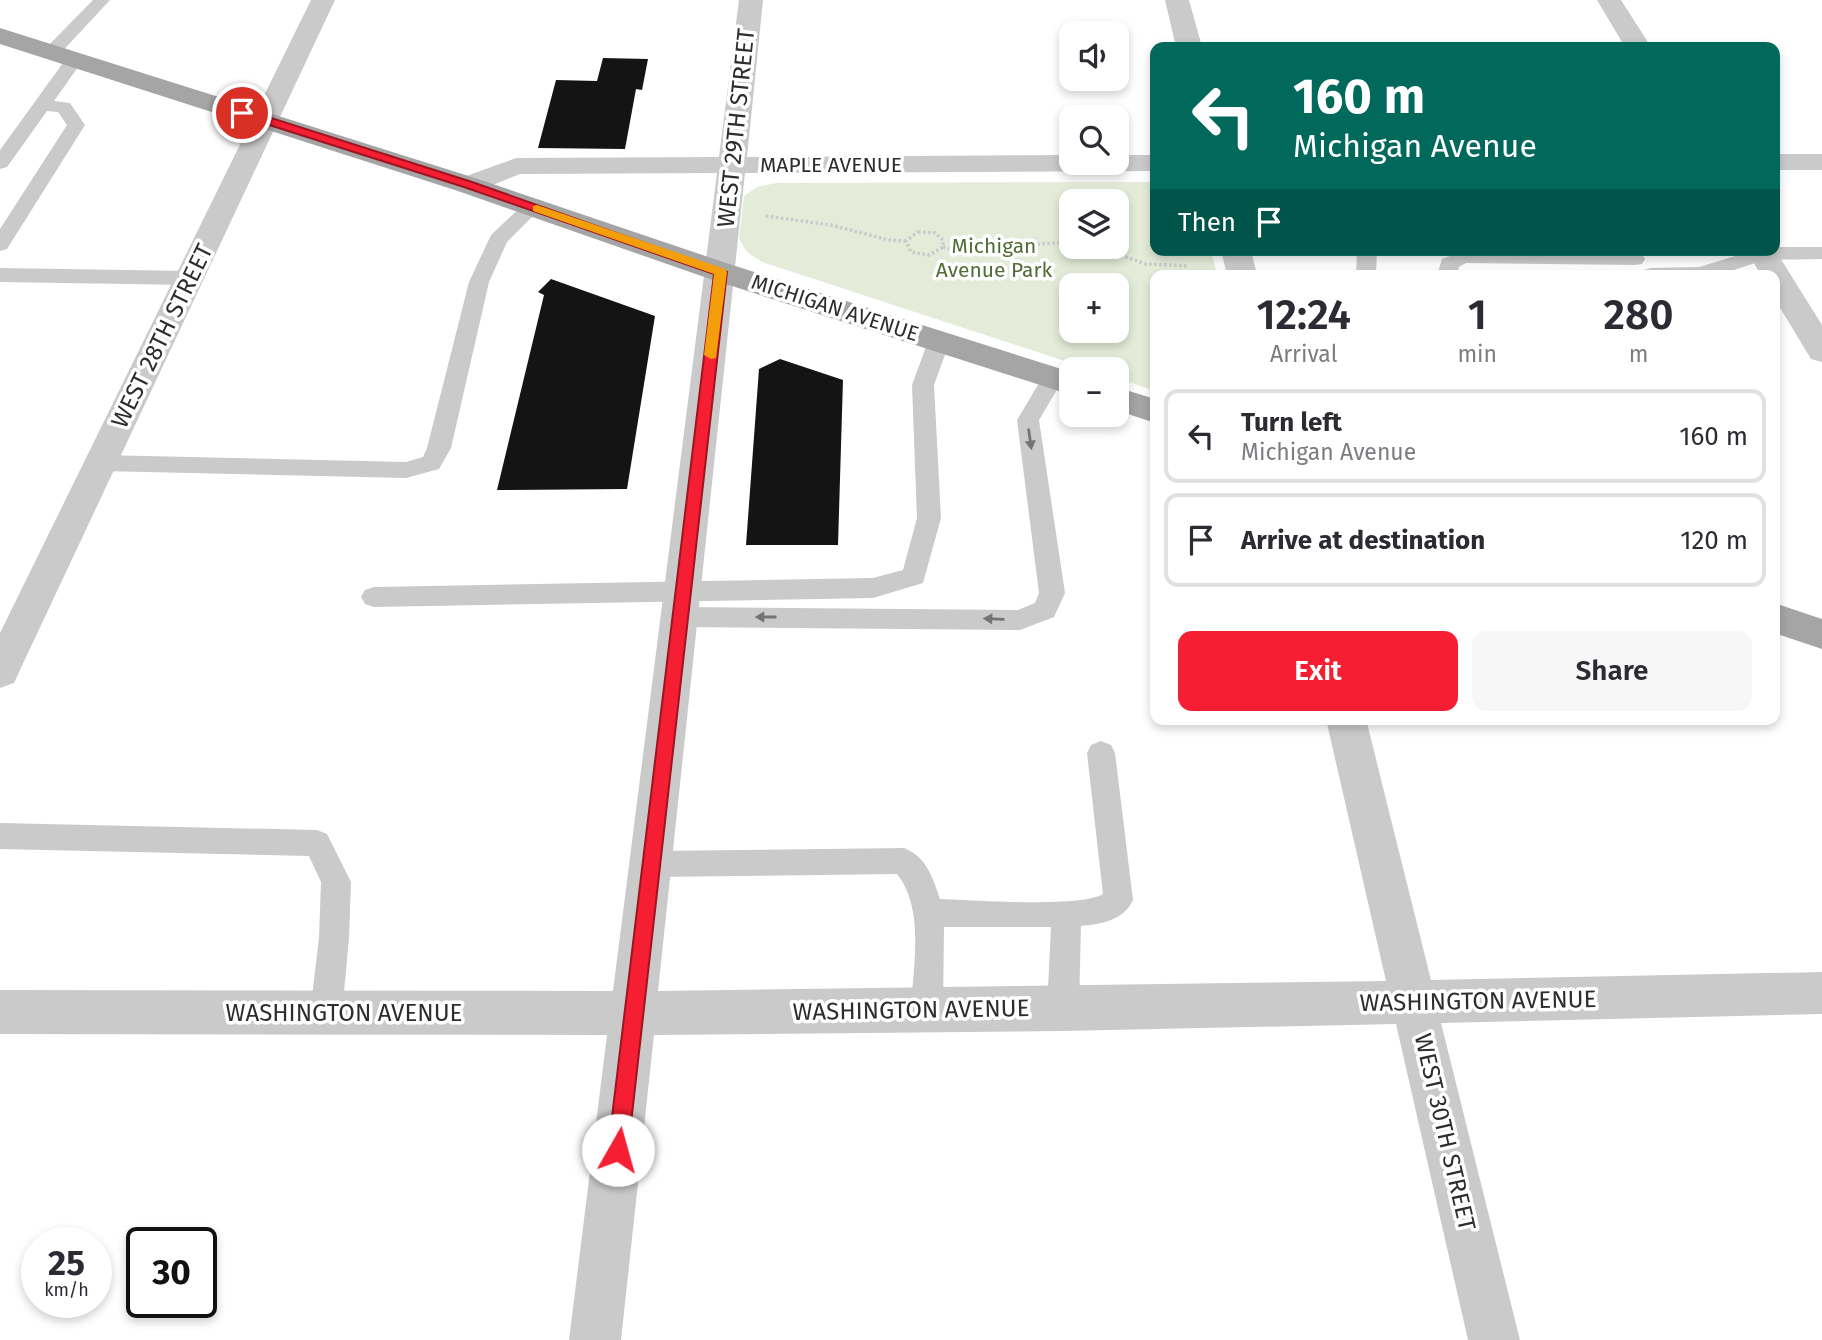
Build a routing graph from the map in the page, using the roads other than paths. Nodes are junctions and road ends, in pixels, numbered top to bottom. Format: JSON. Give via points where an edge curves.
{"nodes":[{"id":1,"x":102,"y":0,"type":"edge"},
{"id":2,"x":323,"y":0,"type":"edge"},
{"id":3,"x":751,"y":0,"type":"edge"},
{"id":4,"x":1177,"y":0,"type":"edge"},
{"id":5,"x":1609,"y":0,"type":"edge"},
{"id":6,"x":0,"y":36,"type":"edge"},
{"id":7,"x":1188,"y":42,"type":"edge"},
{"id":8,"x":1635,"y":42,"type":"edge"},
{"id":9,"x":63,"y":57,"type":"junction"},
{"id":10,"x":42,"y":105,"type":"junction"},
{"id":11,"x":266,"y":120,"type":"junction"},
{"id":12,"x":1780,"y":162,"type":"edge"},
{"id":13,"x":1822,"y":162,"type":"edge"},
{"id":14,"x":0,"y":163,"type":"edge"},
{"id":15,"x":1150,"y":163,"type":"edge"},
{"id":16,"x":732,"y":166,"type":"junction"},
{"id":17,"x":468,"y":185,"type":"junction"},
{"id":18,"x":532,"y":207,"type":"junction"},
{"id":19,"x":0,"y":244,"type":"edge"},
{"id":20,"x":1780,"y":252,"type":"edge"},
{"id":21,"x":1822,"y":253,"type":"edge"},
{"id":22,"x":1745,"y":256,"type":"edge"},
{"id":23,"x":1636,"y":261,"type":"edge"},
{"id":24,"x":1448,"y":270,"type":"edge"},
{"id":25,"x":1710,"y":270,"type":"edge"},
{"id":26,"x":721,"y":272,"type":"junction"},
{"id":27,"x":0,"y":275,"type":"edge"},
{"id":28,"x":190,"y":278,"type":"junction"},
{"id":29,"x":1780,"y":285,"type":"edge"},
{"id":30,"x":939,"y":341,"type":"junction"},
{"id":31,"x":1822,"y":351,"type":"edge"},
{"id":32,"x":1059,"y":380,"type":"edge"},
{"id":33,"x":1059,"y":384,"type":"edge"},
{"id":34,"x":1129,"y":402,"type":"edge"},
{"id":35,"x":1150,"y":409,"type":"edge"},
{"id":36,"x":101,"y":463,"type":"junction"},
{"id":37,"x":374,"y":597,"type":"dead end"},
{"id":38,"x":682,"y":604,"type":"junction"},
{"id":39,"x":1780,"y":620,"type":"edge"},
{"id":40,"x":1822,"y":634,"type":"edge"},
{"id":41,"x":0,"y":672,"type":"edge"},
{"id":42,"x":1347,"y":725,"type":"edge"},
{"id":43,"x":1101,"y":753,"type":"dead end"},
{"id":44,"x":0,"y":836,"type":"edge"},
{"id":45,"x":652,"y":864,"type":"junction"},
{"id":46,"x":929,"y":913,"type":"junction"},
{"id":47,"x":1067,"y":914,"type":"junction"},
{"id":48,"x":1822,"y":993,"type":"edge"},
{"id":49,"x":1415,"y":1002,"type":"junction"},
{"id":50,"x":927,"y":1009,"type":"junction"},
{"id":51,"x":1063,"y":1009,"type":"junction"},
{"id":52,"x":0,"y":1012,"type":"edge"},
{"id":53,"x":326,"y":1013,"type":"junction"},
{"id":54,"x":635,"y":1013,"type":"junction"},
{"id":55,"x":595,"y":1340,"type":"edge"},
{"id":56,"x":1494,"y":1340,"type":"edge"}],
"edges":[{"from":1,"to":9,"type":"lane"},
{"from":2,"to":11,"type":"street","name":"WEST 28TH STREET"},
{"from":3,"to":16,"type":"street","name":"WEST 29TH STREET"},
{"from":4,"to":7,"type":"street"},
{"from":5,"to":8,"type":"street"},
{"from":6,"to":9,"type":"main road","name":"MICHIGAN AVENUE"},
{"from":9,"to":10,"type":"lane"},
{"from":9,"to":11,"type":"main road","name":"MICHIGAN AVENUE"},
{"from":10,"to":14,"type":"lane"},
{"from":10,"to":19,"type":"lane","via":[[64,107],[76,125]]},
{"from":11,"to":17,"type":"main road","name":"MICHIGAN AVENUE"},
{"from":11,"to":28,"type":"street","name":"WEST 28TH STREET"},
{"from":12,"to":13,"type":"street"},
{"from":15,"to":16,"type":"street","name":"MAPLE AVENUE"},
{"from":16,"to":17,"type":"street","name":"MAPLE AVENUE","via":[[516,166]]},
{"from":16,"to":26,"type":"street","name":"WEST 29TH STREET"},
{"from":17,"to":18,"type":"main road","name":"MICHIGAN AVENUE"},
{"from":18,"to":26,"type":"main road","name":"MICHIGAN AVENUE"},
{"from":18,"to":36,"type":"lane","via":[[498,239],[479,282],[439,448],[431,463],[406,470]]},
{"from":20,"to":21,"type":"lane"},
{"from":22,"to":25,"type":"lane"},
{"from":23,"to":24,"type":"lane","via":[[1462,257],[1449,264]]},
{"from":26,"to":30,"type":"main road","name":"MICHIGAN AVENUE"},
{"from":26,"to":38,"type":"street","name":"WEST 29TH STREET"},
{"from":27,"to":28,"type":"lane"},
{"from":28,"to":36,"type":"street","name":"WEST 28TH STREET"},
{"from":29,"to":31,"type":"street"},
{"from":30,"to":32,"type":"main road","name":"MICHIGAN AVENUE"},
{"from":30,"to":38,"type":"lane","via":[[923,385],[929,518],[914,576],[873,587]]},
{"from":33,"to":38,"type":"lane","one_way":true,"via":[[1028,420],[1052,593],[1045,610],[1020,620]]},
{"from":34,"to":35,"type":"main road"},
{"from":36,"to":41,"type":"street","name":"WEST 28TH STREET"},
{"from":37,"to":38,"type":"lane"},
{"from":38,"to":45,"type":"street","name":"WEST 29TH STREET"},
{"from":39,"to":40,"type":"main road"},
{"from":42,"to":49,"type":"street","name":"WEST 30TH STREET"},
{"from":43,"to":47,"type":"lane","via":[[1118,900],[1102,911]]},
{"from":44,"to":53,"type":"lane","via":[[317,843],[336,881]]},
{"from":45,"to":46,"type":"lane","via":[[904,861],[918,878]]},
{"from":45,"to":54,"type":"street","name":"WEST 29TH STREET"},
{"from":46,"to":47,"type":"lane"},
{"from":46,"to":50,"type":"lane"},
{"from":47,"to":51,"type":"lane"},
{"from":48,"to":49,"type":"street","name":"WASHINGTON AVENUE"},
{"from":49,"to":51,"type":"street","name":"WASHINGTON AVENUE"},
{"from":49,"to":56,"type":"street","name":"WEST 30TH STREET"},
{"from":50,"to":51,"type":"street","name":"WASHINGTON AVENUE"},
{"from":50,"to":54,"type":"street","name":"WASHINGTON AVENUE"},
{"from":52,"to":53,"type":"street","name":"WASHINGTON AVENUE"},
{"from":53,"to":54,"type":"street","name":"WASHINGTON AVENUE"},
{"from":54,"to":55,"type":"street","name":"WEST 29TH STREET"}]}
